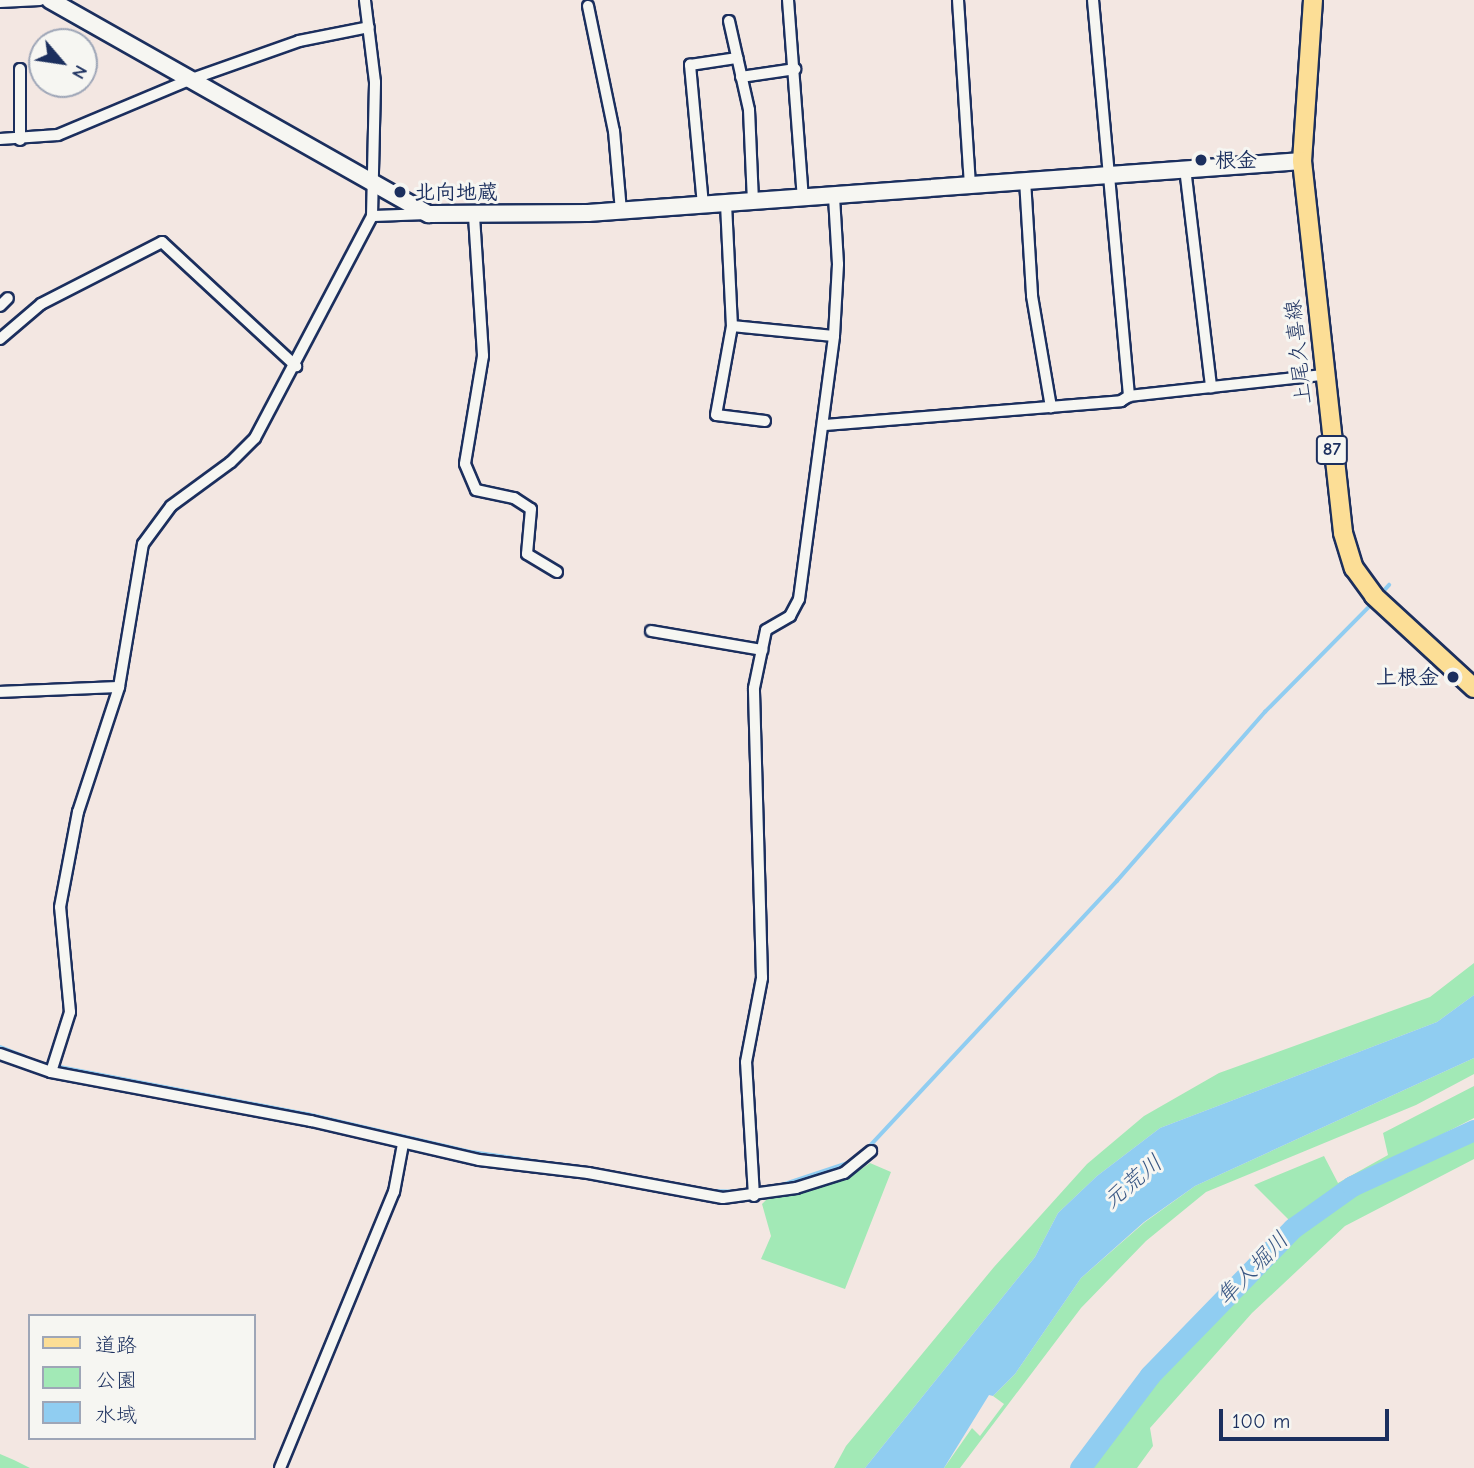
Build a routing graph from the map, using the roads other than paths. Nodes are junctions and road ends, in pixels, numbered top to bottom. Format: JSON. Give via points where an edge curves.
{"nodes":[{"id":1,"x":40,"y":0,"type":"edge"},
{"id":2,"x":50,"y":0,"type":"edge"},
{"id":3,"x":365,"y":0,"type":"edge"},
{"id":4,"x":788,"y":0,"type":"edge"},
{"id":5,"x":958,"y":0,"type":"edge"},
{"id":6,"x":1093,"y":0,"type":"edge"},
{"id":7,"x":1313,"y":0,"type":"edge"},
{"id":8,"x":0,"y":2,"type":"edge"},
{"id":9,"x":588,"y":6,"type":"dead end"},
{"id":10,"x":729,"y":21,"type":"dead end"},
{"id":11,"x":369,"y":27,"type":"junction"},
{"id":12,"x":737,"y":58,"type":"junction"},
{"id":13,"x":20,"y":69,"type":"dead end"},
{"id":14,"x":795,"y":69,"type":"junction"},
{"id":15,"x":741,"y":77,"type":"junction"},
{"id":16,"x":188,"y":79,"type":"junction"},
{"id":17,"x":0,"y":139,"type":"edge"},
{"id":18,"x":20,"y":140,"type":"junction"},
{"id":19,"x":1303,"y":161,"type":"junction"},
{"id":20,"x":1185,"y":168,"type":"junction"},
{"id":21,"x":1106,"y":174,"type":"junction"},
{"id":22,"x":1025,"y":180,"type":"junction"},
{"id":23,"x":370,"y":183,"type":"junction"},
{"id":24,"x":970,"y":185,"type":"junction"},
{"id":25,"x":834,"y":196,"type":"junction"},
{"id":26,"x":803,"y":199,"type":"junction"},
{"id":27,"x":753,"y":202,"type":"junction"},
{"id":28,"x":726,"y":204,"type":"junction"},
{"id":29,"x":703,"y":205,"type":"junction"},
{"id":30,"x":621,"y":211,"type":"junction"},
{"id":31,"x":429,"y":214,"type":"junction"},
{"id":32,"x":372,"y":216,"type":"junction"},
{"id":33,"x":474,"y":216,"type":"junction"},
{"id":34,"x":732,"y":326,"type":"junction"},
{"id":35,"x":834,"y":335,"type":"junction"},
{"id":36,"x":0,"y":339,"type":"edge"},
{"id":37,"x":296,"y":366,"type":"junction"},
{"id":38,"x":1324,"y":375,"type":"junction"},
{"id":39,"x":1211,"y":387,"type":"junction"},
{"id":40,"x":1129,"y":396,"type":"junction"},
{"id":41,"x":1051,"y":407,"type":"junction"},
{"id":42,"x":765,"y":421,"type":"dead end"},
{"id":43,"x":825,"y":425,"type":"junction"},
{"id":44,"x":557,"y":572,"type":"dead end"},
{"id":45,"x":651,"y":631,"type":"dead end"},
{"id":46,"x":762,"y":650,"type":"junction"},
{"id":47,"x":119,"y":687,"type":"junction"},
{"id":48,"x":1474,"y":688,"type":"edge"},
{"id":49,"x":0,"y":692,"type":"edge"},
{"id":50,"x":0,"y":1054,"type":"edge"},
{"id":51,"x":51,"y":1072,"type":"junction"},
{"id":52,"x":403,"y":1144,"type":"junction"},
{"id":53,"x":871,"y":1152,"type":"dead end"},
{"id":54,"x":754,"y":1196,"type":"junction"},
{"id":55,"x":280,"y":1468,"type":"edge"}],
"edges":[{"from":1,"to":8,"type":"street"},
{"from":2,"to":16,"type":"street"},
{"from":3,"to":11,"type":"street"},
{"from":4,"to":14,"type":"street"},
{"from":5,"to":24,"type":"street"},
{"from":6,"to":21,"type":"street"},
{"from":7,"to":19,"type":"main road","name":"上尾久喜線","number":"87"},
{"from":9,"to":30,"type":"street","via":[[614,131]]},
{"from":10,"to":12,"type":"street"},
{"from":11,"to":16,"type":"street","via":[[299,41]]},
{"from":11,"to":23,"type":"street","via":[[375,82]]},
{"from":12,"to":15,"type":"street"},
{"from":12,"to":29,"type":"street","via":[[690,65]]},
{"from":13,"to":18,"type":"street"},
{"from":14,"to":15,"type":"street"},
{"from":14,"to":26,"type":"street"},
{"from":15,"to":27,"type":"street","via":[[749,110]]},
{"from":16,"to":18,"type":"street","via":[[58,135]]},
{"from":16,"to":23,"type":"street"},
{"from":17,"to":18,"type":"street"},
{"from":19,"to":20,"type":"street"},
{"from":19,"to":38,"type":"main road","name":"上尾久喜線","number":"87"},
{"from":20,"to":21,"type":"street"},
{"from":20,"to":39,"type":"street"},
{"from":21,"to":22,"type":"street"},
{"from":21,"to":40,"type":"street"},
{"from":22,"to":24,"type":"street"},
{"from":22,"to":41,"type":"street","via":[[1032,296]]},
{"from":23,"to":31,"type":"street"},
{"from":23,"to":32,"type":"street"},
{"from":24,"to":25,"type":"street"},
{"from":25,"to":26,"type":"street"},
{"from":25,"to":35,"type":"street","via":[[838,264]]},
{"from":26,"to":27,"type":"street"},
{"from":27,"to":28,"type":"street"},
{"from":28,"to":29,"type":"street"},
{"from":28,"to":34,"type":"street"},
{"from":29,"to":30,"type":"street"},
{"from":30,"to":33,"type":"street"},
{"from":31,"to":32,"type":"street"},
{"from":31,"to":33,"type":"street"},
{"from":32,"to":37,"type":"street","via":[[349,252]]},
{"from":33,"to":44,"type":"street","via":[[483,356],[465,464],[476,490],[514,498],[531,509],[527,554]]},
{"from":34,"to":35,"type":"street"},
{"from":34,"to":42,"type":"street","via":[[716,415]]},
{"from":35,"to":43,"type":"street"},
{"from":36,"to":37,"type":"street","via":[[41,304],[162,242]]},
{"from":37,"to":47,"type":"street","via":[[256,438],[171,506],[143,544]]},
{"from":38,"to":39,"type":"street"},
{"from":38,"to":48,"type":"main road","name":"上尾久喜線","number":"87","via":[[1340,521],[1354,568],[1379,601]]},
{"from":39,"to":40,"type":"street"},
{"from":40,"to":41,"type":"street","via":[[1121,401]]},
{"from":41,"to":43,"type":"street"},
{"from":43,"to":46,"type":"street","via":[[799,599],[790,616],[766,630]]},
{"from":45,"to":46,"type":"street"},
{"from":46,"to":54,"type":"street","via":[[754,688],[762,978],[746,1062]]},
{"from":47,"to":49,"type":"street"},
{"from":47,"to":51,"type":"street","via":[[78,812],[60,907],[69,1012]]},
{"from":50,"to":51,"type":"street"},
{"from":51,"to":52,"type":"street","via":[[311,1121]]},
{"from":52,"to":54,"type":"street","via":[[479,1160],[588,1173],[673,1192]]},
{"from":52,"to":55,"type":"street","via":[[394,1192]]},
{"from":53,"to":54,"type":"street","via":[[844,1173]]}]}
